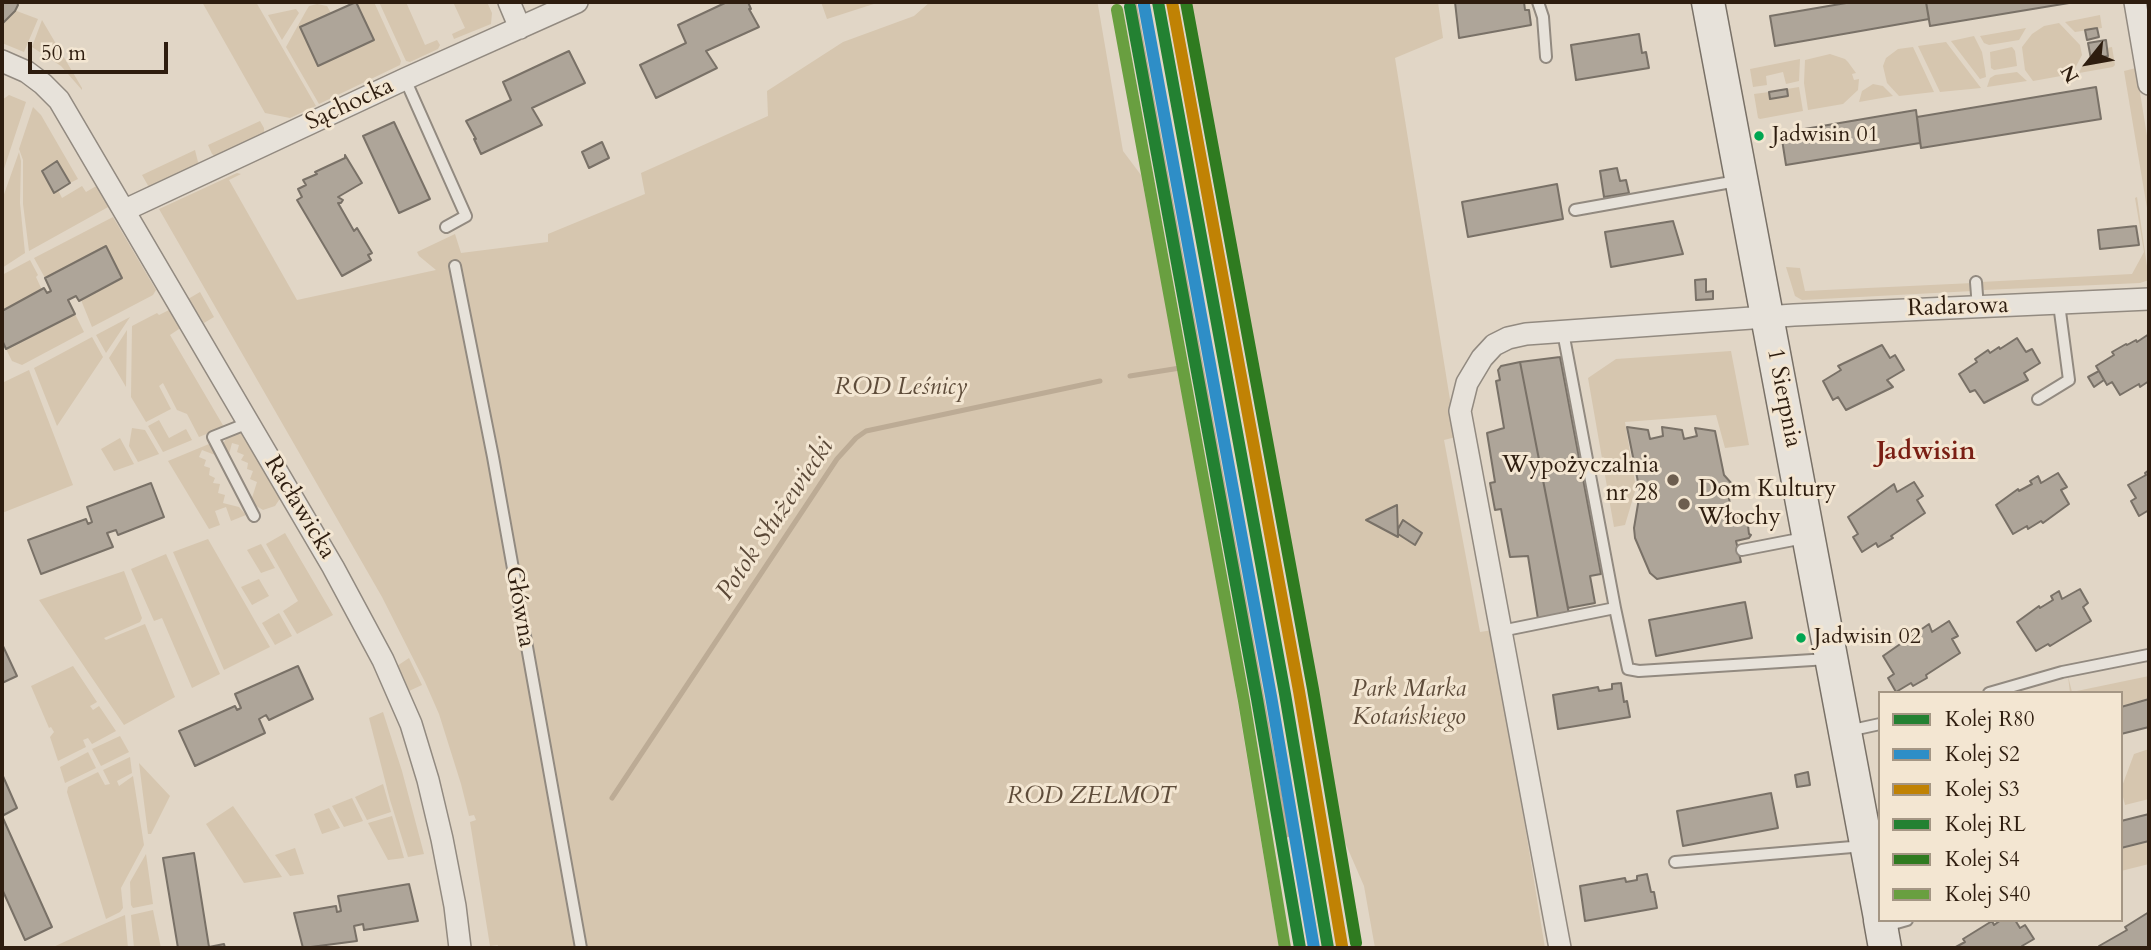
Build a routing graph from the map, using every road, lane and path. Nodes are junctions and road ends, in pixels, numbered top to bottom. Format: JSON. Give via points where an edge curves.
{"nodes":[{"id":1,"x":509,"y":2,"type":"edge"},
{"id":2,"x":576,"y":2,"type":"edge"},
{"id":3,"x":1538,"y":2,"type":"edge"},
{"id":4,"x":1708,"y":2,"type":"edge"},
{"id":5,"x":2141,"y":12,"type":"edge"},
{"id":6,"x":520,"y":28,"type":"junction"},
{"id":7,"x":1546,"y":57,"type":"dead end"},
{"id":8,"x":2,"y":61,"type":"edge"},
{"id":9,"x":405,"y":79,"type":"junction"},
{"id":10,"x":2149,"y":84,"type":"edge"},
{"id":11,"x":1742,"y":181,"type":"junction"},
{"id":12,"x":1575,"y":209,"type":"dead end"},
{"id":13,"x":125,"y":210,"type":"junction"},
{"id":14,"x":446,"y":227,"type":"dead end"},
{"id":15,"x":455,"y":266,"type":"dead end"},
{"id":16,"x":1976,"y":282,"type":"dead end"},
{"id":17,"x":2149,"y":299,"type":"edge"},
{"id":18,"x":2059,"y":304,"type":"junction"},
{"id":19,"x":1978,"y":308,"type":"junction"},
{"id":20,"x":1768,"y":316,"type":"junction"},
{"id":21,"x":1563,"y":332,"type":"junction"},
{"id":22,"x":2038,"y":399,"type":"dead end"},
{"id":23,"x":248,"y":423,"type":"junction"},
{"id":24,"x":254,"y":516,"type":"dead end"},
{"id":25,"x":1809,"y":537,"type":"junction"},
{"id":26,"x":1742,"y":550,"type":"dead end"},
{"id":27,"x":1615,"y":608,"type":"junction"},
{"id":28,"x":1501,"y":631,"type":"junction"},
{"id":29,"x":2148,"y":655,"type":"edge"},
{"id":30,"x":1831,"y":658,"type":"junction"},
{"id":31,"x":1996,"y":691,"type":"edge"},
{"id":32,"x":1878,"y":724,"type":"edge"},
{"id":33,"x":1845,"y":731,"type":"junction"},
{"id":34,"x":1866,"y":846,"type":"junction"},
{"id":35,"x":1675,"y":862,"type":"dead end"},
{"id":36,"x":1878,"y":892,"type":"edge"},
{"id":37,"x":460,"y":948,"type":"edge"},
{"id":38,"x":581,"y":948,"type":"edge"},
{"id":39,"x":1560,"y":948,"type":"edge"}],
"edges":[{"from":1,"to":6,"type":"street"},
{"from":2,"to":6,"type":"street","name":"Sąchocka"},
{"from":3,"to":7,"type":"lane"},
{"from":4,"to":11,"type":"street","name":"1 Sierpnia"},
{"from":5,"to":10,"type":"street"},
{"from":6,"to":9,"type":"street","name":"Sąchocka"},
{"from":8,"to":13,"type":"street","name":"Racławicka","via":[[27,72],[60,100]]},
{"from":9,"to":13,"type":"street","name":"Sąchocka"},
{"from":9,"to":14,"type":"lane","via":[[466,216]]},
{"from":11,"to":12,"type":"lane"},
{"from":11,"to":20,"type":"street","name":"1 Sierpnia"},
{"from":13,"to":23,"type":"street","name":"Racławicka"},
{"from":15,"to":38,"type":"lane","name":"Główna"},
{"from":16,"to":19,"type":"lane"},
{"from":17,"to":18,"type":"street","name":"Radarowa"},
{"from":18,"to":19,"type":"street","name":"Radarowa"},
{"from":18,"to":22,"type":"lane","via":[[2069,380]]},
{"from":19,"to":20,"type":"street","name":"Radarowa"},
{"from":20,"to":21,"type":"street","name":"Radarowa"},
{"from":20,"to":25,"type":"street","name":"1 Sierpnia"},
{"from":21,"to":27,"type":"lane"},
{"from":21,"to":28,"type":"street","name":"Radarowa","via":[[1517,336],[1494,345],[1471,372],[1460,411]]},
{"from":23,"to":24,"type":"lane","via":[[213,437]]},
{"from":23,"to":37,"type":"street","name":"Racławicka","via":[[333,567],[411,724],[442,839]]},
{"from":25,"to":26,"type":"lane"},
{"from":25,"to":30,"type":"street","name":"1 Sierpnia"},
{"from":27,"to":28,"type":"lane"},
{"from":27,"to":30,"type":"lane","via":[[1628,668],[1639,671]]},
{"from":28,"to":39,"type":"street","name":"Radarowa"},
{"from":29,"to":31,"type":"lane"},
{"from":30,"to":33,"type":"street","name":"1 Sierpnia"},
{"from":32,"to":33,"type":"lane"},
{"from":33,"to":34,"type":"street","name":"1 Sierpnia"},
{"from":34,"to":35,"type":"lane"},
{"from":34,"to":36,"type":"street","name":"1 Sierpnia"}]}
